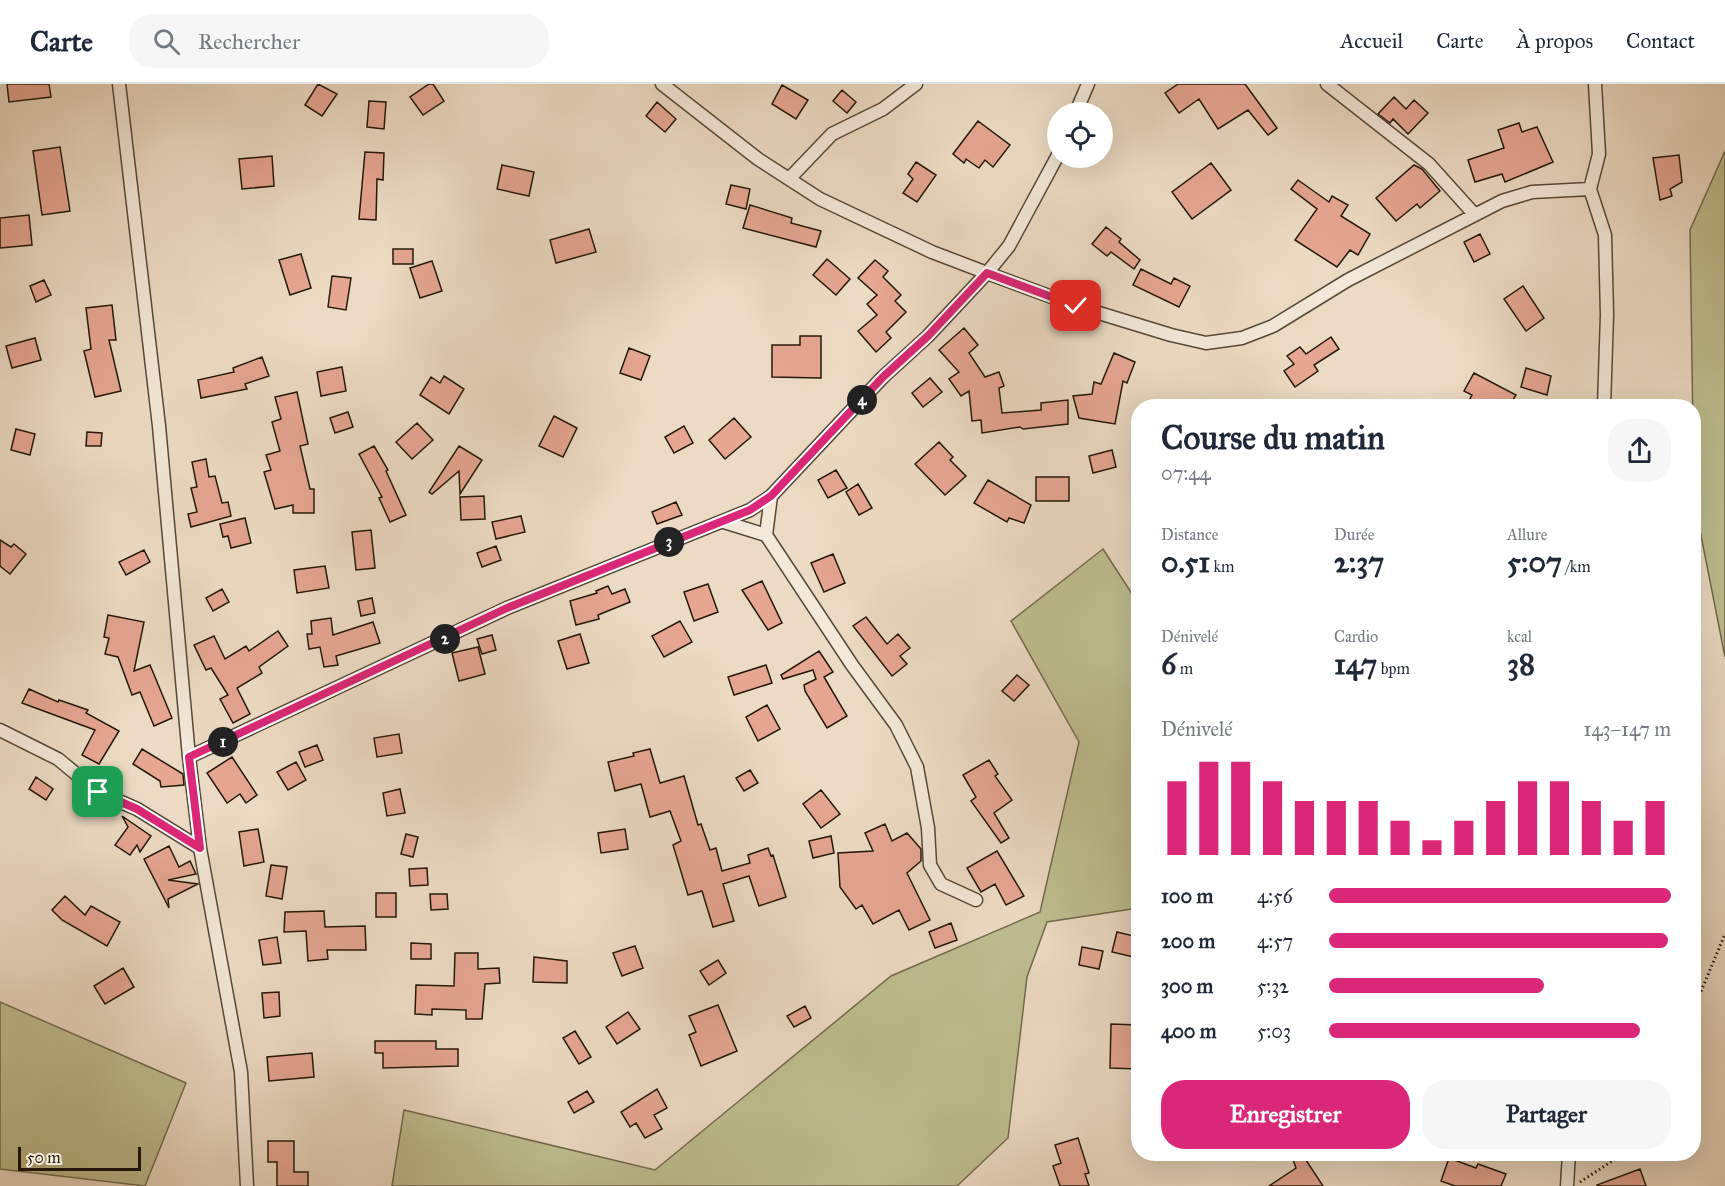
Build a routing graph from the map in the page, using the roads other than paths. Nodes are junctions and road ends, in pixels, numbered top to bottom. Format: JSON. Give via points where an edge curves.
{"nodes":[{"id":1,"x":118,"y":84,"type":"edge"},
{"id":2,"x":662,"y":84,"type":"edge"},
{"id":3,"x":916,"y":84,"type":"edge"},
{"id":4,"x":1088,"y":84,"type":"edge"},
{"id":5,"x":1327,"y":84,"type":"edge"},
{"id":6,"x":1595,"y":84,"type":"edge"},
{"id":7,"x":1080,"y":102,"type":"edge"},
{"id":8,"x":1051,"y":168,"type":"edge"},
{"id":9,"x":789,"y":179,"type":"junction"},
{"id":10,"x":1590,"y":189,"type":"junction"},
{"id":11,"x":1474,"y":214,"type":"junction"},
{"id":12,"x":987,"y":273,"type":"junction"},
{"id":13,"x":1604,"y":399,"type":"edge"},
{"id":14,"x":771,"y":496,"type":"junction"},
{"id":15,"x":724,"y":522,"type":"junction"},
{"id":16,"x":766,"y":535,"type":"junction"},
{"id":17,"x":0,"y":730,"type":"edge"},
{"id":18,"x":189,"y":757,"type":"junction"},
{"id":19,"x":200,"y":848,"type":"junction"},
{"id":20,"x":976,"y":900,"type":"dead end"},
{"id":21,"x":1569,"y":1161,"type":"edge"},
{"id":22,"x":247,"y":1186,"type":"edge"},
{"id":23,"x":1567,"y":1186,"type":"edge"}],
"edges":[{"from":1,"to":18,"type":"street","via":[[159,426]]},
{"from":2,"to":9,"type":"street"},
{"from":3,"to":9,"type":"street","via":[[883,109],[832,134]]},
{"from":4,"to":7,"type":"street"},
{"from":5,"to":11,"type":"street","via":[[1429,164]]},
{"from":6,"to":10,"type":"street","via":[[1599,153]]},
{"from":8,"to":12,"type":"street","via":[[1009,246]]},
{"from":9,"to":12,"type":"street","via":[[820,199],[932,252]]},
{"from":10,"to":11,"type":"street","via":[[1532,192]]},
{"from":10,"to":13,"type":"street","via":[[1605,235]]},
{"from":11,"to":12,"type":"street","via":[[1348,280],[1273,326],[1242,338],[1206,343],[1076,306]]},
{"from":12,"to":14,"type":"street"},
{"from":14,"to":15,"type":"street"},
{"from":14,"to":16,"type":"street"},
{"from":15,"to":16,"type":"street"},
{"from":15,"to":18,"type":"street","via":[[507,608]]},
{"from":16,"to":20,"type":"street","via":[[896,725],[916,766],[928,828],[930,865],[941,884]]},
{"from":17,"to":19,"type":"street","via":[[58,759],[98,792],[137,809]]},
{"from":18,"to":19,"type":"street"},
{"from":19,"to":22,"type":"street","via":[[242,1072]]},
{"from":21,"to":23,"type":"street"}]}
